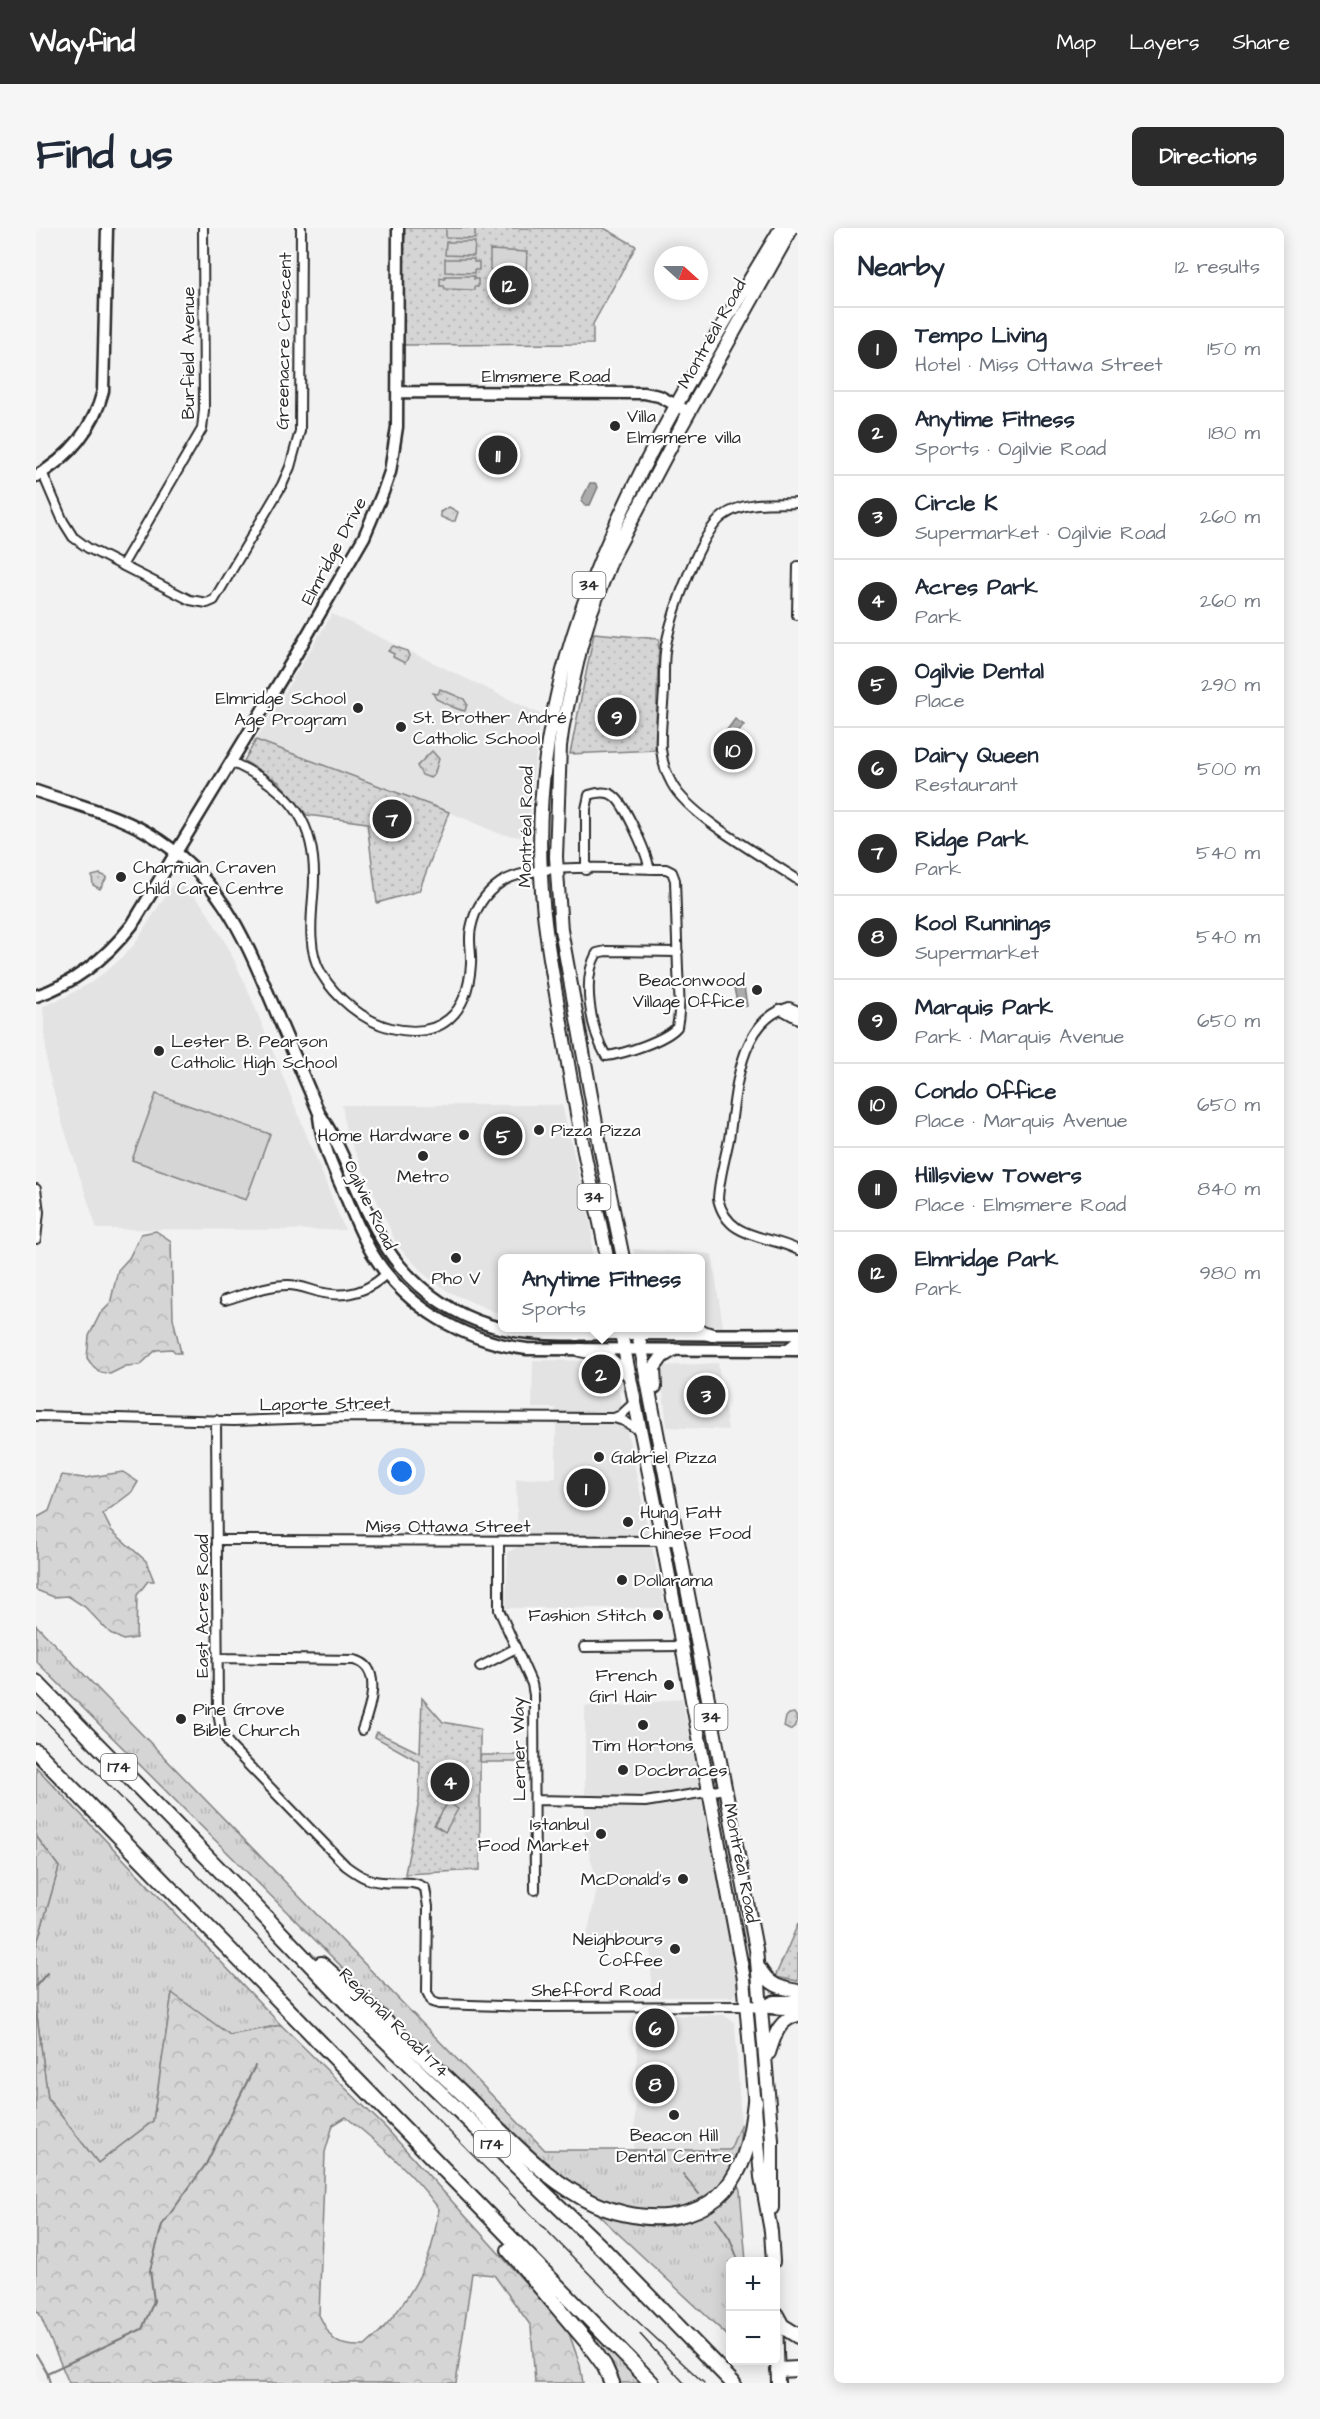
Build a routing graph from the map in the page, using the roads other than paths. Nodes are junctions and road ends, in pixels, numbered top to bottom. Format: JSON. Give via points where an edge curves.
{"nodes":[{"id":1,"x":106,"y":228,"type":"edge"},
{"id":2,"x":203,"y":228,"type":"edge"},
{"id":3,"x":301,"y":228,"type":"edge"},
{"id":4,"x":398,"y":228,"type":"edge"},
{"id":5,"x":781,"y":228,"type":"edge"},
{"id":6,"x":792,"y":228,"type":"edge"},
{"id":7,"x":398,"y":392,"type":"junction"},
{"id":8,"x":676,"y":405,"type":"junction"},
{"id":9,"x":689,"y":412,"type":"junction"},
{"id":10,"x":39,"y":474,"type":"edge"},
{"id":11,"x":798,"y":503,"type":"edge"},
{"id":12,"x":123,"y":564,"type":"junction"},
{"id":13,"x":798,"y":566,"type":"edge"},
{"id":14,"x":797,"y":615,"type":"edge"},
{"id":15,"x":231,"y":762,"type":"junction"},
{"id":16,"x":36,"y":791,"type":"edge"},
{"id":17,"x":176,"y":854,"type":"junction"},
{"id":18,"x":649,"y":869,"type":"junction"},
{"id":19,"x":556,"y":870,"type":"junction"},
{"id":20,"x":586,"y":870,"type":"junction"},
{"id":21,"x":540,"y":871,"type":"junction"},
{"id":22,"x":798,"y":880,"type":"edge"},
{"id":23,"x":678,"y":952,"type":"junction"},
{"id":24,"x":36,"y":996,"type":"edge"},
{"id":25,"x":780,"y":1009,"type":"junction"},
{"id":26,"x":798,"y":1011,"type":"edge"},
{"id":27,"x":798,"y":1019,"type":"edge"},
{"id":28,"x":319,"y":1113,"type":"junction"},
{"id":29,"x":601,"y":1151,"type":"junction"},
{"id":30,"x":585,"y":1153,"type":"junction"},
{"id":31,"x":36,"y":1189,"type":"edge"},
{"id":32,"x":36,"y":1239,"type":"edge"},
{"id":33,"x":798,"y":1250,"type":"edge"},
{"id":34,"x":605,"y":1254,"type":"edge"},
{"id":35,"x":622,"y":1254,"type":"edge"},
{"id":36,"x":387,"y":1274,"type":"junction"},
{"id":37,"x":225,"y":1300,"type":"dead end"},
{"id":38,"x":498,"y":1327,"type":"edge"},
{"id":39,"x":544,"y":1332,"type":"edge"},
{"id":40,"x":581,"y":1332,"type":"edge"},
{"id":41,"x":606,"y":1332,"type":"edge"},
{"id":42,"x":620,"y":1332,"type":"edge"},
{"id":43,"x":638,"y":1332,"type":"edge"},
{"id":44,"x":656,"y":1332,"type":"edge"},
{"id":45,"x":702,"y":1332,"type":"edge"},
{"id":46,"x":577,"y":1334,"type":"junction"},
{"id":47,"x":798,"y":1334,"type":"edge"},
{"id":48,"x":712,"y":1335,"type":"junction"},
{"id":49,"x":798,"y":1340,"type":"edge"},
{"id":50,"x":580,"y":1350,"type":"junction"},
{"id":51,"x":624,"y":1350,"type":"junction"},
{"id":52,"x":641,"y":1350,"type":"junction"},
{"id":53,"x":673,"y":1350,"type":"junction"},
{"id":54,"x":785,"y":1350,"type":"junction"},
{"id":55,"x":798,"y":1350,"type":"edge"},
{"id":56,"x":630,"y":1376,"type":"junction"},
{"id":57,"x":635,"y":1402,"type":"junction"},
{"id":58,"x":36,"y":1416,"type":"edge"},
{"id":59,"x":614,"y":1418,"type":"junction"},
{"id":60,"x":216,"y":1420,"type":"junction"},
{"id":61,"x":656,"y":1430,"type":"junction"},
{"id":62,"x":640,"y":1431,"type":"junction"},
{"id":63,"x":217,"y":1540,"type":"junction"},
{"id":64,"x":678,"y":1541,"type":"junction"},
{"id":65,"x":498,"y":1542,"type":"junction"},
{"id":66,"x":662,"y":1542,"type":"junction"},
{"id":67,"x":681,"y":1646,"type":"junction"},
{"id":68,"x":584,"y":1647,"type":"dead end"},
{"id":69,"x":516,"y":1648,"type":"junction"},
{"id":70,"x":218,"y":1658,"type":"junction"},
{"id":71,"x":480,"y":1667,"type":"dead end"},
{"id":72,"x":36,"y":1682,"type":"edge"},
{"id":73,"x":362,"y":1730,"type":"dead end"},
{"id":74,"x":36,"y":1751,"type":"edge"},
{"id":75,"x":725,"y":1789,"type":"junction"},
{"id":76,"x":710,"y":1792,"type":"junction"},
{"id":77,"x":535,"y":1800,"type":"junction"},
{"id":78,"x":536,"y":1890,"type":"dead end"},
{"id":79,"x":252,"y":1903,"type":"junction"},
{"id":80,"x":757,"y":1963,"type":"junction"},
{"id":81,"x":798,"y":1991,"type":"edge"},
{"id":82,"x":798,"y":2001,"type":"edge"},
{"id":83,"x":432,"y":2002,"type":"joint"},
{"id":84,"x":748,"y":2006,"type":"junction"},
{"id":85,"x":762,"y":2007,"type":"junction"},
{"id":86,"x":798,"y":2009,"type":"edge"},
{"id":87,"x":798,"y":2015,"type":"edge"},
{"id":88,"x":766,"y":2063,"type":"junction"},
{"id":89,"x":755,"y":2102,"type":"junction"},
{"id":90,"x":436,"y":2163,"type":"junction"},
{"id":91,"x":771,"y":2231,"type":"junction"},
{"id":92,"x":773,"y":2257,"type":"edge"},
{"id":93,"x":780,"y":2323,"type":"edge"},
{"id":94,"x":798,"y":2336,"type":"edge"},
{"id":95,"x":798,"y":2369,"type":"edge"},
{"id":96,"x":778,"y":2376,"type":"edge"},
{"id":97,"x":612,"y":2383,"type":"edge"},
{"id":98,"x":652,"y":2383,"type":"edge"},
{"id":99,"x":733,"y":2383,"type":"edge"}],
"edges":[{"from":1,"to":10,"type":"street","via":[[104,391],[84,434],[60,461]]},
{"from":2,"to":12,"type":"street","name":"Burfield Avenue","via":[[202,429]]},
{"from":3,"to":12,"type":"street","name":"Greenacre Crescent","via":[[300,430],[282,485],[214,600],[190,600]]},
{"from":4,"to":7,"type":"street","name":"Elmridge Drive"},
{"from":5,"to":8,"type":"main road","name":"Montréal Road","number":"34"},
{"from":6,"to":9,"type":"main road","name":"Montréal Road","number":"34"},
{"from":7,"to":8,"type":"street","name":"Elmsmere Road","via":[[644,393]]},
{"from":7,"to":15,"type":"street","name":"Elmridge Drive","via":[[390,472],[375,514]]},
{"from":8,"to":9,"type":"street","name":"Elmsmere Road"},
{"from":8,"to":21,"type":"main road","name":"Montréal Road","number":"34","via":[[609,537],[575,624],[557,691],[545,760]]},
{"from":9,"to":19,"type":"main road","name":"Montréal Road","number":"34","via":[[612,558],[585,634],[560,746]]},
{"from":10,"to":12,"type":"street","name":"Greenacre Crescent","via":[[73,537]]},
{"from":11,"to":22,"type":"street","via":[[739,507],[708,531],[666,641],[661,747],[664,766],[682,799]]},
{"from":13,"to":14,"type":"street"},
{"from":15,"to":17,"type":"street","name":"Elmridge Drive"},
{"from":15,"to":21,"type":"street","via":[[275,786],[301,817],[312,846],[311,933],[320,971],[344,1000],[388,1027],[423,1031],[456,1014],[470,979],[470,933],[479,904],[489,891],[510,878]]},
{"from":16,"to":17,"type":"street","name":"Ogilvie Road","via":[[138,828]]},
{"from":17,"to":24,"type":"street","name":"Elmridge Drive","via":[[132,925],[108,952],[79,977]]},
{"from":17,"to":28,"type":"street","name":"Ogilvie Road","via":[[213,888],[237,923]]},
{"from":18,"to":20,"type":"street"},
{"from":18,"to":20,"type":"street","via":[[642,844],[621,805],[615,796],[602,792],[589,795],[586,809]]},
{"from":18,"to":23,"type":"street","via":[[666,869],[675,880]]},
{"from":19,"to":20,"type":"street"},
{"from":19,"to":21,"type":"street"},
{"from":19,"to":29,"type":"main road","name":"Montréal Road","number":"34","via":[[561,930]]},
{"from":21,"to":30,"type":"main road","name":"Montréal Road","number":"34","via":[[547,945]]},
{"from":23,"to":23,"type":"street","via":[[597,953],[592,962],[591,1016],[606,1056],[664,1037],[677,1027]]},
{"from":25,"to":26,"type":"street"},
{"from":25,"to":27,"type":"street"},
{"from":25,"to":33,"type":"street","via":[[760,1024],[742,1062],[718,1199],[721,1211],[733,1226]]},
{"from":28,"to":36,"type":"street","name":"Ogilvie Road","via":[[321,1136],[354,1217]]},
{"from":28,"to":38,"type":"street","name":"Ogilvie Road","via":[[334,1135],[380,1236],[400,1266],[430,1295],[455,1311]]},
{"from":29,"to":30,"type":"main road"},
{"from":29,"to":35,"type":"main road","name":"Montréal Road","number":"34"},
{"from":30,"to":34,"type":"main road","name":"Montréal Road","number":"34"},
{"from":31,"to":32,"type":"street"},
{"from":36,"to":37,"type":"street","via":[[360,1292],[341,1295],[289,1285],[270,1286]]},
{"from":36,"to":50,"type":"street","name":"Ogilvie Road","via":[[421,1307],[464,1331],[514,1347]]},
{"from":39,"to":46,"type":"street","name":"Ogilvie Road"},
{"from":40,"to":46,"type":"main road"},
{"from":41,"to":46,"type":"street","name":"Ogilvie Road"},
{"from":42,"to":51,"type":"main road","name":"Montréal Road","number":"34"},
{"from":43,"to":52,"type":"main road","name":"Montréal Road","number":"34"},
{"from":44,"to":48,"type":"street","name":"Ogilvie Road"},
{"from":45,"to":48,"type":"main road"},
{"from":47,"to":48,"type":"street","name":"Ogilvie Road"},
{"from":49,"to":54,"type":"street"},
{"from":50,"to":51,"type":"street","name":"Ogilvie Road"},
{"from":50,"to":56,"type":"main road","via":[[605,1355]]},
{"from":51,"to":52,"type":"street","name":"Ogilvie Road"},
{"from":51,"to":56,"type":"main road","name":"Montréal Road","number":"34"},
{"from":52,"to":53,"type":"street","name":"Ogilvie Road"},
{"from":52,"to":61,"type":"main road","name":"Montréal Road","number":"34"},
{"from":53,"to":54,"type":"street","name":"Ogilvie Road"},
{"from":53,"to":61,"type":"main road","via":[[654,1368],[659,1413]]},
{"from":54,"to":55,"type":"street","name":"Ogilvie Road"},
{"from":56,"to":57,"type":"main road","name":"Montréal Road","number":"34"},
{"from":57,"to":59,"type":"street"},
{"from":57,"to":62,"type":"main road","name":"Montréal Road","number":"34"},
{"from":58,"to":60,"type":"street","name":"Laporte Street"},
{"from":59,"to":60,"type":"street","name":"Laporte Street"},
{"from":59,"to":62,"type":"street","name":"Laporte Street"},
{"from":60,"to":63,"type":"street","name":"East Acres Road"},
{"from":61,"to":64,"type":"main road","name":"Montréal Road","number":"34"},
{"from":62,"to":66,"type":"main road","name":"Montréal Road","number":"34"},
{"from":63,"to":65,"type":"street","name":"Miss Ottawa Street"},
{"from":63,"to":70,"type":"street","name":"East Acres Road"},
{"from":64,"to":66,"type":"street","name":"Miss Ottawa Street"},
{"from":64,"to":75,"type":"main road","name":"Montréal Road","number":"34"},
{"from":65,"to":66,"type":"street","name":"Miss Ottawa Street"},
{"from":65,"to":69,"type":"street","name":"Lerner Way","via":[[499,1610]]},
{"from":66,"to":67,"type":"main road","name":"Montréal Road","number":"34"},
{"from":67,"to":68,"type":"street"},
{"from":67,"to":76,"type":"main road","name":"Montréal Road","number":"34"},
{"from":69,"to":71,"type":"street"},
{"from":69,"to":77,"type":"street","name":"Lerner Way","via":[[534,1695]]},
{"from":70,"to":73,"type":"street","via":[[363,1662],[370,1669],[372,1680],[371,1708]]},
{"from":70,"to":83,"type":"street","name":"East Acres Road","via":[[218,1712],[221,1730],[231,1746],[361,1877],[417,1883],[425,1888],[426,1992]]},
{"from":72,"to":79,"type":"highway","name":"Regional Road 174","number":"174"},
{"from":74,"to":90,"type":"highway","number":"174"},
{"from":75,"to":76,"type":"street"},
{"from":75,"to":80,"type":"main road","name":"Montréal Road","number":"34"},
{"from":76,"to":77,"type":"street","via":[[645,1802]]},
{"from":76,"to":84,"type":"main road","name":"Montréal Road","number":"34"},
{"from":77,"to":78,"type":"street","name":"Lerner Way"},
{"from":79,"to":89,"type":"highway","via":[[540,2168],[598,2205],[655,2218],[674,2217],[706,2205],[737,2172],[748,2144]]},
{"from":79,"to":99,"type":"highway","name":"Regional Road 174","number":"174","via":[[352,2008],[604,2250]]},
{"from":80,"to":81,"type":"main road","via":[[774,1986]]},
{"from":80,"to":85,"type":"main road","name":"Montréal Road","number":"34"},
{"from":82,"to":85,"type":"street","name":"Shefford Road","via":[[774,2001]]},
{"from":83,"to":84,"type":"street","name":"Shefford Road","via":[[535,2007]]},
{"from":84,"to":85,"type":"street","name":"Shefford Road"},
{"from":84,"to":89,"type":"main road","name":"Montréal Road","number":"34"},
{"from":85,"to":86,"type":"street","name":"Shefford Road"},
{"from":85,"to":88,"type":"main road","name":"Montréal Road","number":"34"},
{"from":87,"to":88,"type":"main road","via":[[780,2024]]},
{"from":88,"to":91,"type":"main road","name":"Montréal Road","number":"34","via":[[772,2151]]},
{"from":89,"to":91,"type":"main road","name":"Montréal Road","number":"34","via":[[761,2177]]},
{"from":90,"to":97,"type":"highway","via":[[587,2342]]},
{"from":90,"to":98,"type":"highway","number":"174"},
{"from":91,"to":92,"type":"main road","name":"Montréal Road","number":"34"},
{"from":93,"to":94,"type":"highway"},
{"from":95,"to":96,"type":"highway"}]}
